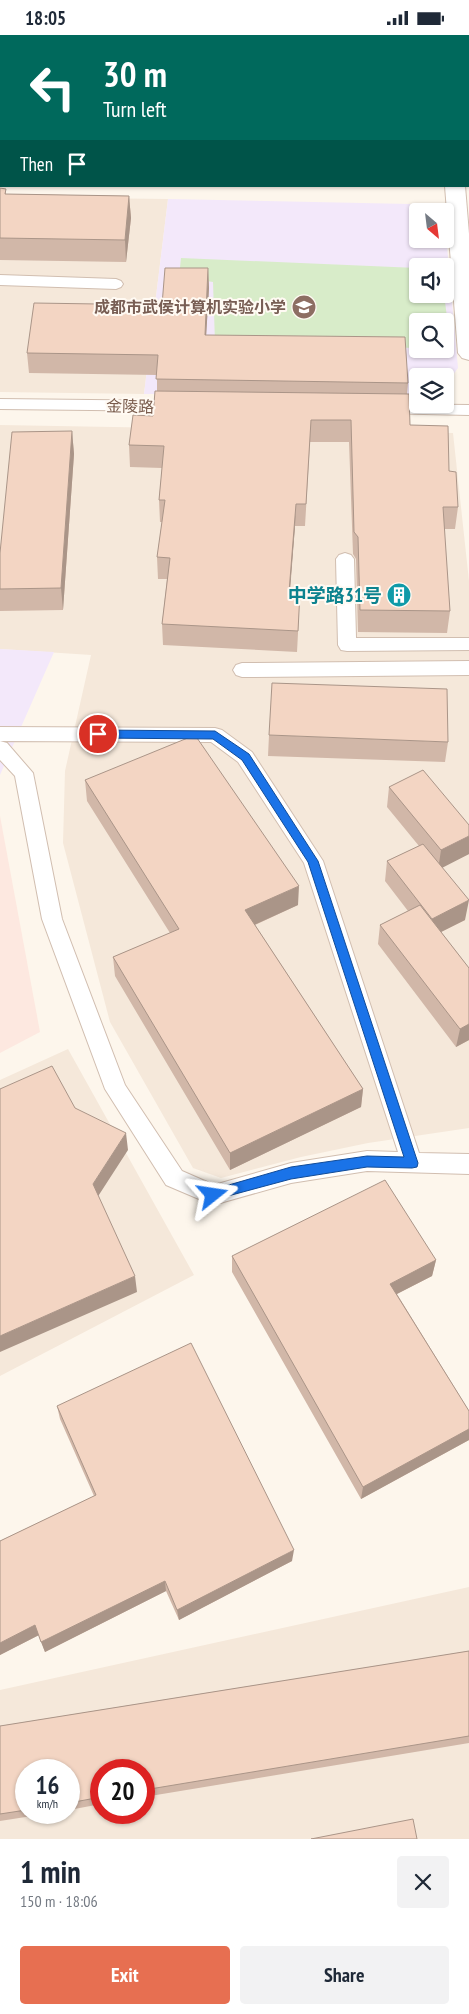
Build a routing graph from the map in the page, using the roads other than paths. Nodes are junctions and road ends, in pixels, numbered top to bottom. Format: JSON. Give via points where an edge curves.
{"nodes":[{"id":1,"x":455,"y":187,"type":"edge"},
{"id":2,"x":0,"y":280,"type":"edge"},
{"id":3,"x":116,"y":284,"type":"dead end"},
{"id":4,"x":469,"y":353,"type":"edge"},
{"id":5,"x":0,"y":404,"type":"edge"},
{"id":6,"x":200,"y":406,"type":"edge"},
{"id":7,"x":369,"y":409,"type":"edge"},
{"id":8,"x":469,"y":410,"type":"edge"},
{"id":9,"x":344,"y":559,"type":"dead end"},
{"id":10,"x":469,"y":644,"type":"edge"},
{"id":11,"x":469,"y":668,"type":"edge"},
{"id":12,"x":242,"y":670,"type":"dead end"},
{"id":13,"x":0,"y":734,"type":"edge"},
{"id":14,"x":0,"y":748,"type":"edge"},
{"id":15,"x":412,"y":1163,"type":"junction"},
{"id":16,"x":469,"y":1164,"type":"edge"}],
"edges":[{"from":1,"to":4,"type":"street"},
{"from":2,"to":3,"type":"lane"},
{"from":5,"to":6,"type":"lane","name":"金陵路"},
{"from":7,"to":8,"type":"lane"},
{"from":9,"to":10,"type":"lane","via":[[347,645]]},
{"from":11,"to":12,"type":"lane"},
{"from":13,"to":15,"type":"lane","via":[[215,735],[245,757],[313,861]]},
{"from":14,"to":15,"type":"lane","via":[[24,773],[52,919],[116,1089],[174,1178],[213,1195],[291,1173],[367,1161]]},
{"from":15,"to":16,"type":"lane"}]}
